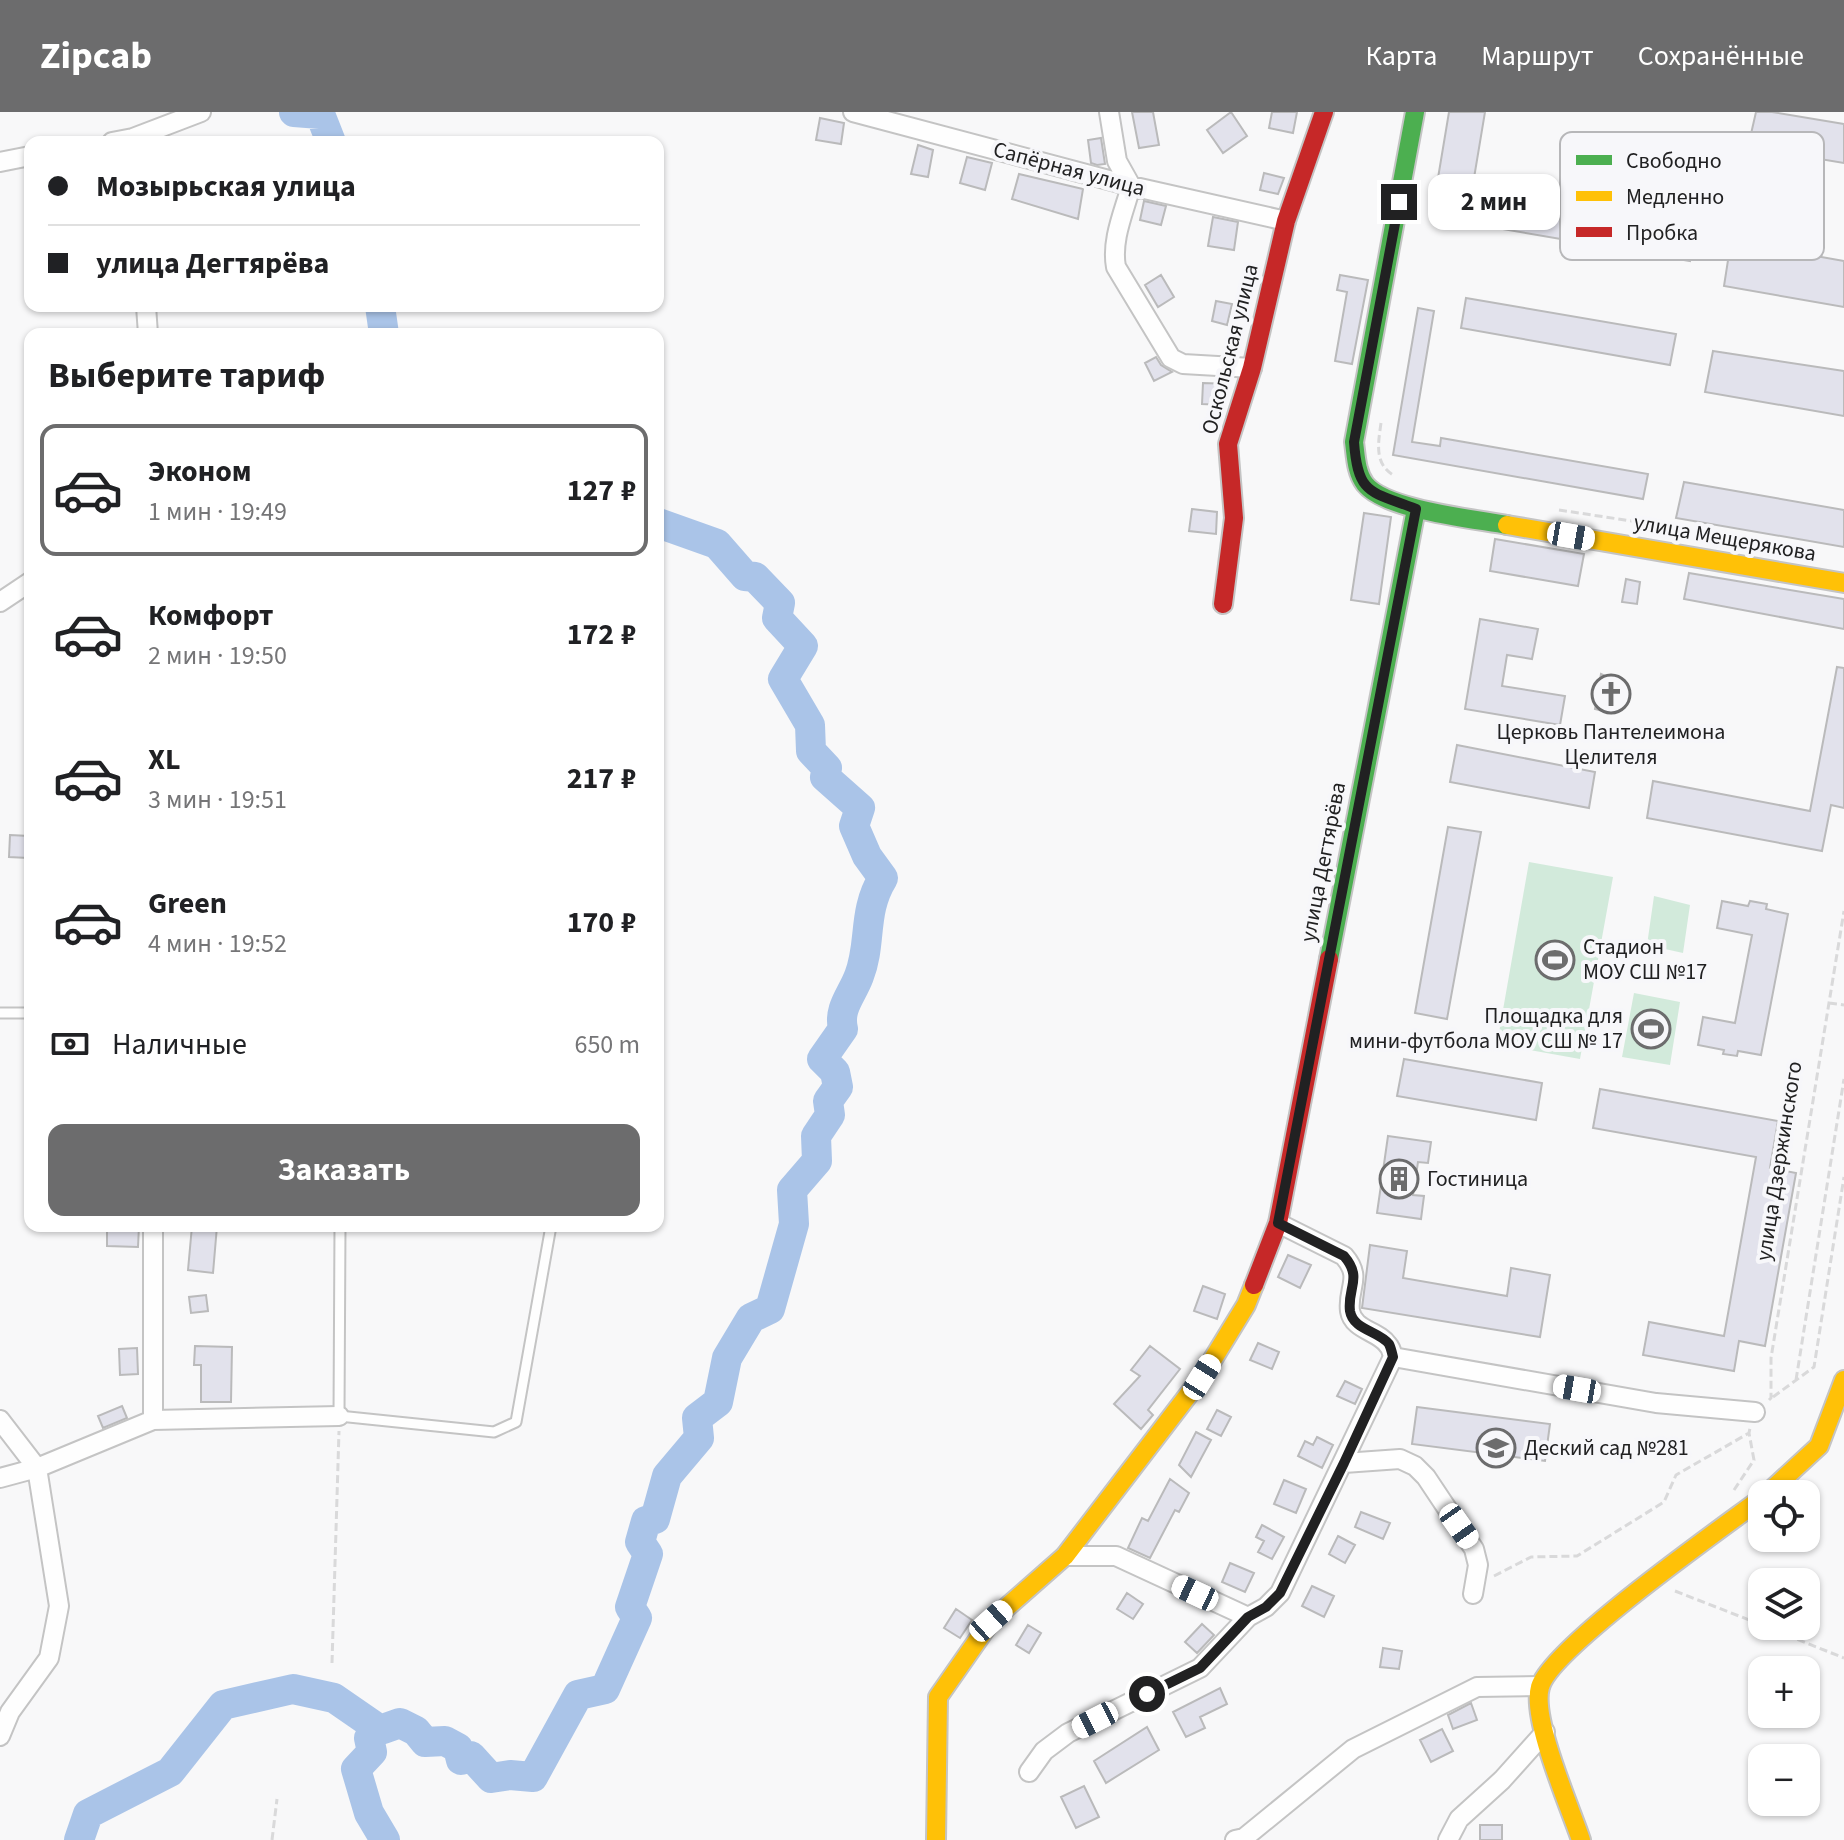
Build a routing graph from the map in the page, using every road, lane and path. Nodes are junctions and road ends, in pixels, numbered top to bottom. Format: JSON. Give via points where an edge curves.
{"nodes":[{"id":1,"x":201,"y":112,"type":"edge"},
{"id":2,"x":853,"y":112,"type":"edge"},
{"id":3,"x":1109,"y":112,"type":"edge"},
{"id":4,"x":1324,"y":112,"type":"edge"},
{"id":5,"x":1415,"y":112,"type":"edge"},
{"id":6,"x":143,"y":136,"type":"edge"},
{"id":7,"x":24,"y":157,"type":"edge"},
{"id":8,"x":0,"y":162,"type":"edge"},
{"id":9,"x":1131,"y":186,"type":"junction"},
{"id":10,"x":1286,"y":221,"type":"junction"},
{"id":11,"x":1252,"y":368,"type":"junction"},
{"id":12,"x":1382,"y":419,"type":"dead end"},
{"id":13,"x":1399,"y":478,"type":"dead end"},
{"id":14,"x":1416,"y":509,"type":"junction"},
{"id":15,"x":1552,"y":509,"type":"dead end"},
{"id":16,"x":1658,"y":525,"type":"dead end"},
{"id":17,"x":1844,"y":583,"type":"edge"},
{"id":18,"x":24,"y":586,"type":"edge"},
{"id":19,"x":0,"y":602,"type":"edge"},
{"id":20,"x":1223,"y":604,"type":"dead end"},
{"id":21,"x":1844,"y":911,"type":"edge"},
{"id":22,"x":1829,"y":1003,"type":"junction"},
{"id":23,"x":1844,"y":1005,"type":"edge"},
{"id":24,"x":0,"y":1013,"type":"edge"},
{"id":25,"x":24,"y":1013,"type":"edge"},
{"id":26,"x":1844,"y":1079,"type":"edge"},
{"id":27,"x":1844,"y":1177,"type":"edge"},
{"id":28,"x":1278,"y":1223,"type":"junction"},
{"id":29,"x":153,"y":1232,"type":"edge"},
{"id":30,"x":340,"y":1232,"type":"edge"},
{"id":31,"x":550,"y":1232,"type":"edge"},
{"id":32,"x":1393,"y":1357,"type":"junction"},
{"id":33,"x":1796,"y":1380,"type":"junction"},
{"id":34,"x":1844,"y":1380,"type":"edge"},
{"id":35,"x":1771,"y":1398,"type":"junction"},
{"id":36,"x":1755,"y":1412,"type":"junction"},
{"id":37,"x":339,"y":1416,"type":"junction"},
{"id":38,"x":0,"y":1420,"type":"edge"},
{"id":39,"x":153,"y":1420,"type":"junction"},
{"id":40,"x":1344,"y":1463,"type":"junction"},
{"id":41,"x":37,"y":1468,"type":"junction"},
{"id":42,"x":0,"y":1478,"type":"edge"},
{"id":43,"x":1782,"y":1480,"type":"edge"},
{"id":44,"x":1748,"y":1509,"type":"edge"},
{"id":45,"x":1065,"y":1556,"type":"junction"},
{"id":46,"x":1653,"y":1582,"type":"junction"},
{"id":47,"x":1474,"y":1589,"type":"joint"},
{"id":48,"x":1248,"y":1617,"type":"junction"},
{"id":49,"x":1748,"y":1620,"type":"edge"},
{"id":50,"x":1798,"y":1640,"type":"edge"},
{"id":51,"x":1844,"y":1658,"type":"edge"},
{"id":52,"x":332,"y":1663,"type":"dead end"},
{"id":53,"x":1540,"y":1686,"type":"junction"},
{"id":54,"x":1545,"y":1732,"type":"junction"},
{"id":55,"x":0,"y":1736,"type":"edge"},
{"id":56,"x":1029,"y":1772,"type":"dead end"},
{"id":57,"x":277,"y":1799,"type":"dead end"},
{"id":58,"x":272,"y":1840,"type":"edge"},
{"id":59,"x":936,"y":1840,"type":"edge"},
{"id":60,"x":1235,"y":1840,"type":"edge"},
{"id":61,"x":1448,"y":1840,"type":"edge"},
{"id":62,"x":1581,"y":1840,"type":"edge"}],
"edges":[{"from":1,"to":6,"type":"street"},
{"from":2,"to":9,"type":"street","name":"Сапёрная улица"},
{"from":3,"to":9,"type":"street","via":[[1117,161]]},
{"from":4,"to":10,"type":"street","name":"Оскольская улица"},
{"from":5,"to":14,"type":"street","name":"улица Мещерякова","via":[[1354,442],[1356,468],[1368,490]]},
{"from":7,"to":8,"type":"street"},
{"from":9,"to":10,"type":"street","name":"Сапёрная улица"},
{"from":9,"to":11,"type":"street","via":[[1113,254],[1116,267],[1171,358],[1183,364]]},
{"from":10,"to":11,"type":"street","name":"Оскольская улица"},
{"from":11,"to":20,"type":"street","name":"Оскольская улица","via":[[1228,444],[1234,518]]},
{"from":12,"to":13,"type":"path","via":[[1377,450],[1388,472]]},
{"from":14,"to":17,"type":"street","name":"улица Мещерякова"},
{"from":14,"to":28,"type":"street","name":"улица Дегтярёва"},
{"from":15,"to":16,"type":"path"},
{"from":18,"to":19,"type":"street"},
{"from":21,"to":22,"type":"path","name":"улица Дзержинского"},
{"from":22,"to":23,"type":"path"},
{"from":22,"to":35,"type":"path","name":"улица Дзержинского","via":[[1771,1358]]},
{"from":24,"to":25,"type":"lane"},
{"from":26,"to":33,"type":"path"},
{"from":27,"to":33,"type":"path","via":[[1814,1367]]},
{"from":28,"to":32,"type":"street","via":[[1344,1256],[1355,1276],[1350,1311],[1355,1322],[1388,1343]]},
{"from":28,"to":45,"type":"street","name":"улица Дегтярёва","via":[[1246,1305],[1202,1377]]},
{"from":29,"to":39,"type":"street"},
{"from":30,"to":37,"type":"lane"},
{"from":31,"to":37,"type":"lane","via":[[516,1422],[494,1432]]},
{"from":32,"to":36,"type":"street","via":[[1656,1403]]},
{"from":32,"to":40,"type":"street"},
{"from":33,"to":35,"type":"path"},
{"from":34,"to":43,"type":"street","via":[[1819,1446]]},
{"from":35,"to":36,"type":"path"},
{"from":36,"to":47,"type":"path","via":[[1749,1433],[1676,1475],[1664,1502],[1577,1556],[1531,1557]]},
{"from":37,"to":39,"type":"street"},
{"from":37,"to":52,"type":"path"},
{"from":38,"to":41,"type":"street"},
{"from":39,"to":41,"type":"street"},
{"from":40,"to":47,"type":"street","via":[[1400,1459],[1415,1466],[1474,1549]]},
{"from":40,"to":48,"type":"street","via":[[1280,1593]]},
{"from":41,"to":42,"type":"street"},
{"from":41,"to":55,"type":"street","via":[[59,1606],[49,1658],[10,1712]]},
{"from":44,"to":46,"type":"street"},
{"from":45,"to":48,"type":"street","via":[[1116,1556]]},
{"from":45,"to":59,"type":"street","name":"улица Дегтярёва","via":[[991,1621],[938,1697]]},
{"from":46,"to":49,"type":"path"},
{"from":46,"to":53,"type":"street","via":[[1585,1635],[1547,1671]]},
{"from":48,"to":56,"type":"street","via":[[1200,1668],[1068,1733],[1044,1751]]},
{"from":50,"to":51,"type":"path"},
{"from":53,"to":54,"type":"street"},
{"from":53,"to":60,"type":"street","via":[[1477,1687],[1449,1700],[1353,1749]]},
{"from":54,"to":61,"type":"street","via":[[1459,1819]]},
{"from":54,"to":62,"type":"street"},
{"from":57,"to":58,"type":"path"}]}
